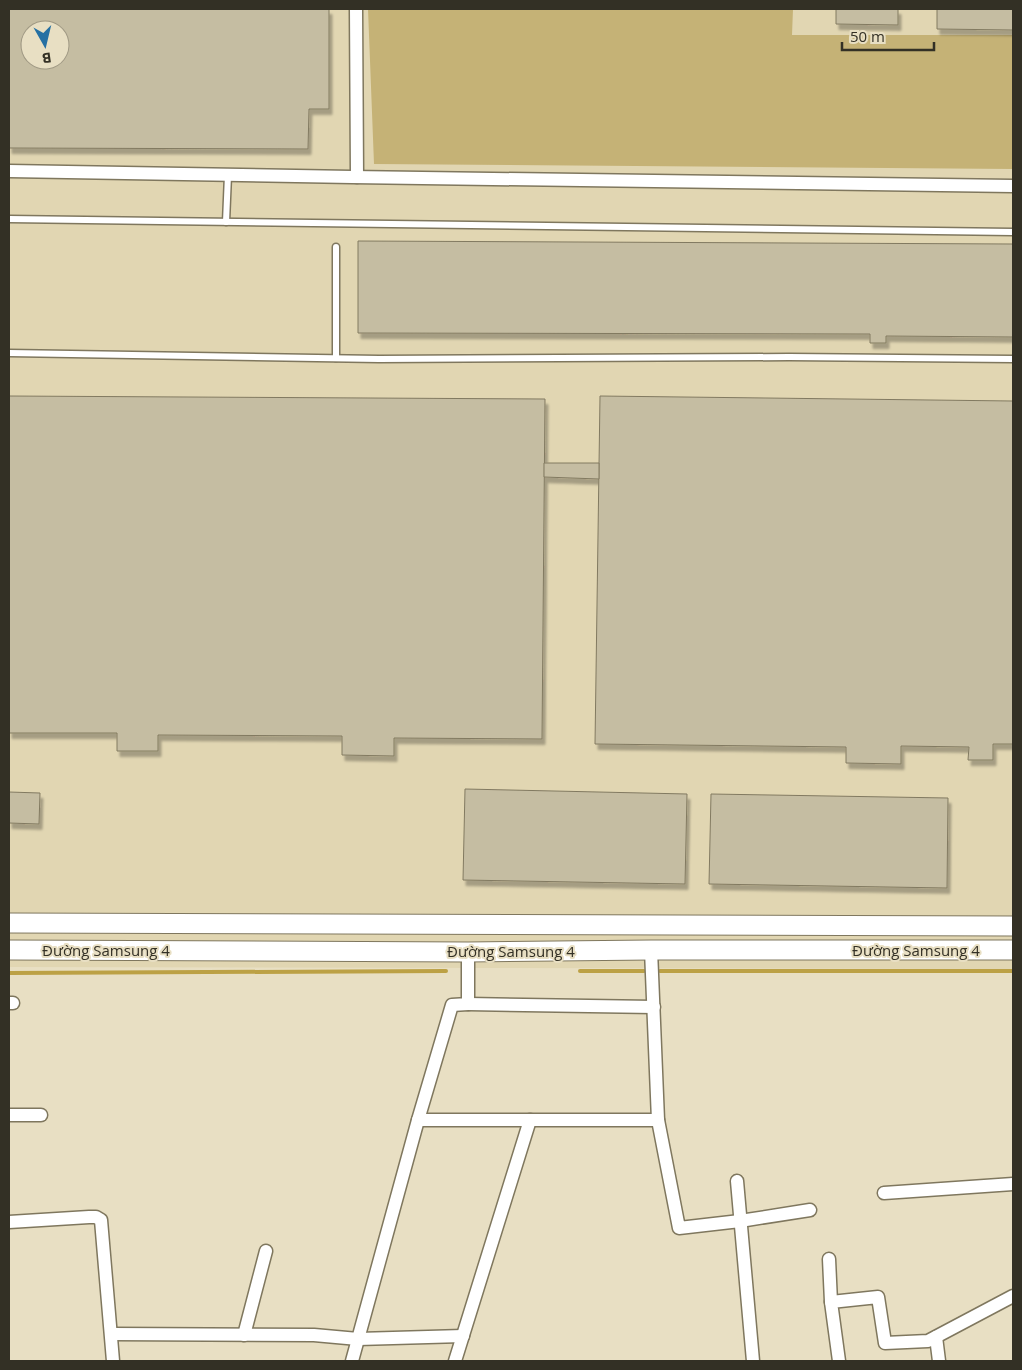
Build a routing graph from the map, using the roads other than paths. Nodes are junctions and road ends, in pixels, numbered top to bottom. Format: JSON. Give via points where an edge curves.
{"nodes":[{"id":1,"x":356,"y":9,"type":"edge"},
{"id":2,"x":9,"y":170,"type":"edge"},
{"id":3,"x":228,"y":175,"type":"junction"},
{"id":4,"x":358,"y":177,"type":"junction"},
{"id":5,"x":1013,"y":186,"type":"edge"},
{"id":6,"x":9,"y":219,"type":"edge"},
{"id":7,"x":226,"y":222,"type":"junction"},
{"id":8,"x":1013,"y":232,"type":"edge"},
{"id":9,"x":336,"y":247,"type":"dead end"},
{"id":10,"x":9,"y":354,"type":"edge"},
{"id":11,"x":336,"y":358,"type":"junction"},
{"id":12,"x":1013,"y":359,"type":"edge"},
{"id":13,"x":9,"y":923,"type":"edge"},
{"id":14,"x":367,"y":924,"type":"junction"},
{"id":15,"x":467,"y":925,"type":"junction"},
{"id":16,"x":1013,"y":926,"type":"edge"},
{"id":17,"x":9,"y":950,"type":"edge"},
{"id":18,"x":651,"y":950,"type":"junction"},
{"id":19,"x":1013,"y":950,"type":"edge"},
{"id":20,"x":366,"y":951,"type":"junction"},
{"id":21,"x":468,"y":952,"type":"junction"},
{"id":22,"x":468,"y":1004,"type":"junction"},
{"id":23,"x":654,"y":1007,"type":"junction"},
{"id":24,"x":41,"y":1114,"type":"dead end"},
{"id":25,"x":9,"y":1115,"type":"edge"},
{"id":26,"x":418,"y":1120,"type":"junction"},
{"id":27,"x":530,"y":1120,"type":"junction"},
{"id":28,"x":658,"y":1120,"type":"junction"},
{"id":29,"x":737,"y":1181,"type":"dead end"},
{"id":30,"x":1013,"y":1184,"type":"edge"},
{"id":31,"x":884,"y":1193,"type":"dead end"},
{"id":32,"x":810,"y":1210,"type":"dead end"},
{"id":33,"x":740,"y":1221,"type":"junction"},
{"id":34,"x":9,"y":1222,"type":"edge"},
{"id":35,"x":266,"y":1251,"type":"dead end"},
{"id":36,"x":830,"y":1259,"type":"dead end"},
{"id":37,"x":1013,"y":1296,"type":"edge"},
{"id":38,"x":831,"y":1302,"type":"junction"},
{"id":39,"x":112,"y":1334,"type":"junction"},
{"id":40,"x":244,"y":1335,"type":"junction"},
{"id":41,"x":463,"y":1336,"type":"junction"},
{"id":42,"x":936,"y":1337,"type":"junction"},
{"id":43,"x":358,"y":1338,"type":"junction"},
{"id":44,"x":113,"y":1361,"type":"edge"},
{"id":45,"x":352,"y":1361,"type":"edge"},
{"id":46,"x":455,"y":1361,"type":"edge"},
{"id":47,"x":753,"y":1361,"type":"edge"},
{"id":48,"x":839,"y":1361,"type":"edge"},
{"id":49,"x":940,"y":1361,"type":"edge"}],
"edges":[{"from":1,"to":4,"type":"street"},
{"from":2,"to":3,"type":"street"},
{"from":3,"to":4,"type":"street"},
{"from":3,"to":7,"type":"lane"},
{"from":4,"to":5,"type":"street"},
{"from":6,"to":7,"type":"lane"},
{"from":7,"to":8,"type":"lane"},
{"from":9,"to":11,"type":"lane"},
{"from":10,"to":11,"type":"lane"},
{"from":11,"to":12,"type":"lane"},
{"from":13,"to":14,"type":"main road","name":"Đường Samsung 4"},
{"from":14,"to":15,"type":"main road","name":"Đường Samsung 4"},
{"from":14,"to":20,"type":"main road"},
{"from":15,"to":16,"type":"main road","name":"Đường Samsung 4"},
{"from":15,"to":21,"type":"main road"},
{"from":17,"to":20,"type":"main road","name":"Đường Samsung 4"},
{"from":18,"to":19,"type":"main road","name":"Đường Samsung 4"},
{"from":18,"to":21,"type":"main road","name":"Đường Samsung 4"},
{"from":18,"to":23,"type":"street"},
{"from":20,"to":21,"type":"main road","name":"Đường Samsung 4"},
{"from":21,"to":22,"type":"street"},
{"from":22,"to":23,"type":"street"},
{"from":22,"to":26,"type":"street","via":[[452,1005]]},
{"from":23,"to":28,"type":"street"},
{"from":24,"to":25,"type":"street"},
{"from":26,"to":27,"type":"street"},
{"from":26,"to":43,"type":"street"},
{"from":27,"to":28,"type":"street"},
{"from":27,"to":41,"type":"street"},
{"from":28,"to":33,"type":"street","via":[[679,1228]]},
{"from":29,"to":33,"type":"street"},
{"from":30,"to":31,"type":"street"},
{"from":32,"to":33,"type":"street"},
{"from":33,"to":47,"type":"street"},
{"from":34,"to":39,"type":"street","via":[[89,1217],[101,1220]]},
{"from":35,"to":40,"type":"street"},
{"from":36,"to":38,"type":"street"},
{"from":37,"to":42,"type":"street"},
{"from":38,"to":42,"type":"street","via":[[878,1297],[885,1342],[928,1341]]},
{"from":38,"to":48,"type":"street"},
{"from":39,"to":40,"type":"street"},
{"from":39,"to":44,"type":"street"},
{"from":40,"to":43,"type":"street"},
{"from":41,"to":43,"type":"street"},
{"from":41,"to":46,"type":"street"},
{"from":42,"to":49,"type":"street"},
{"from":43,"to":45,"type":"street"}]}
